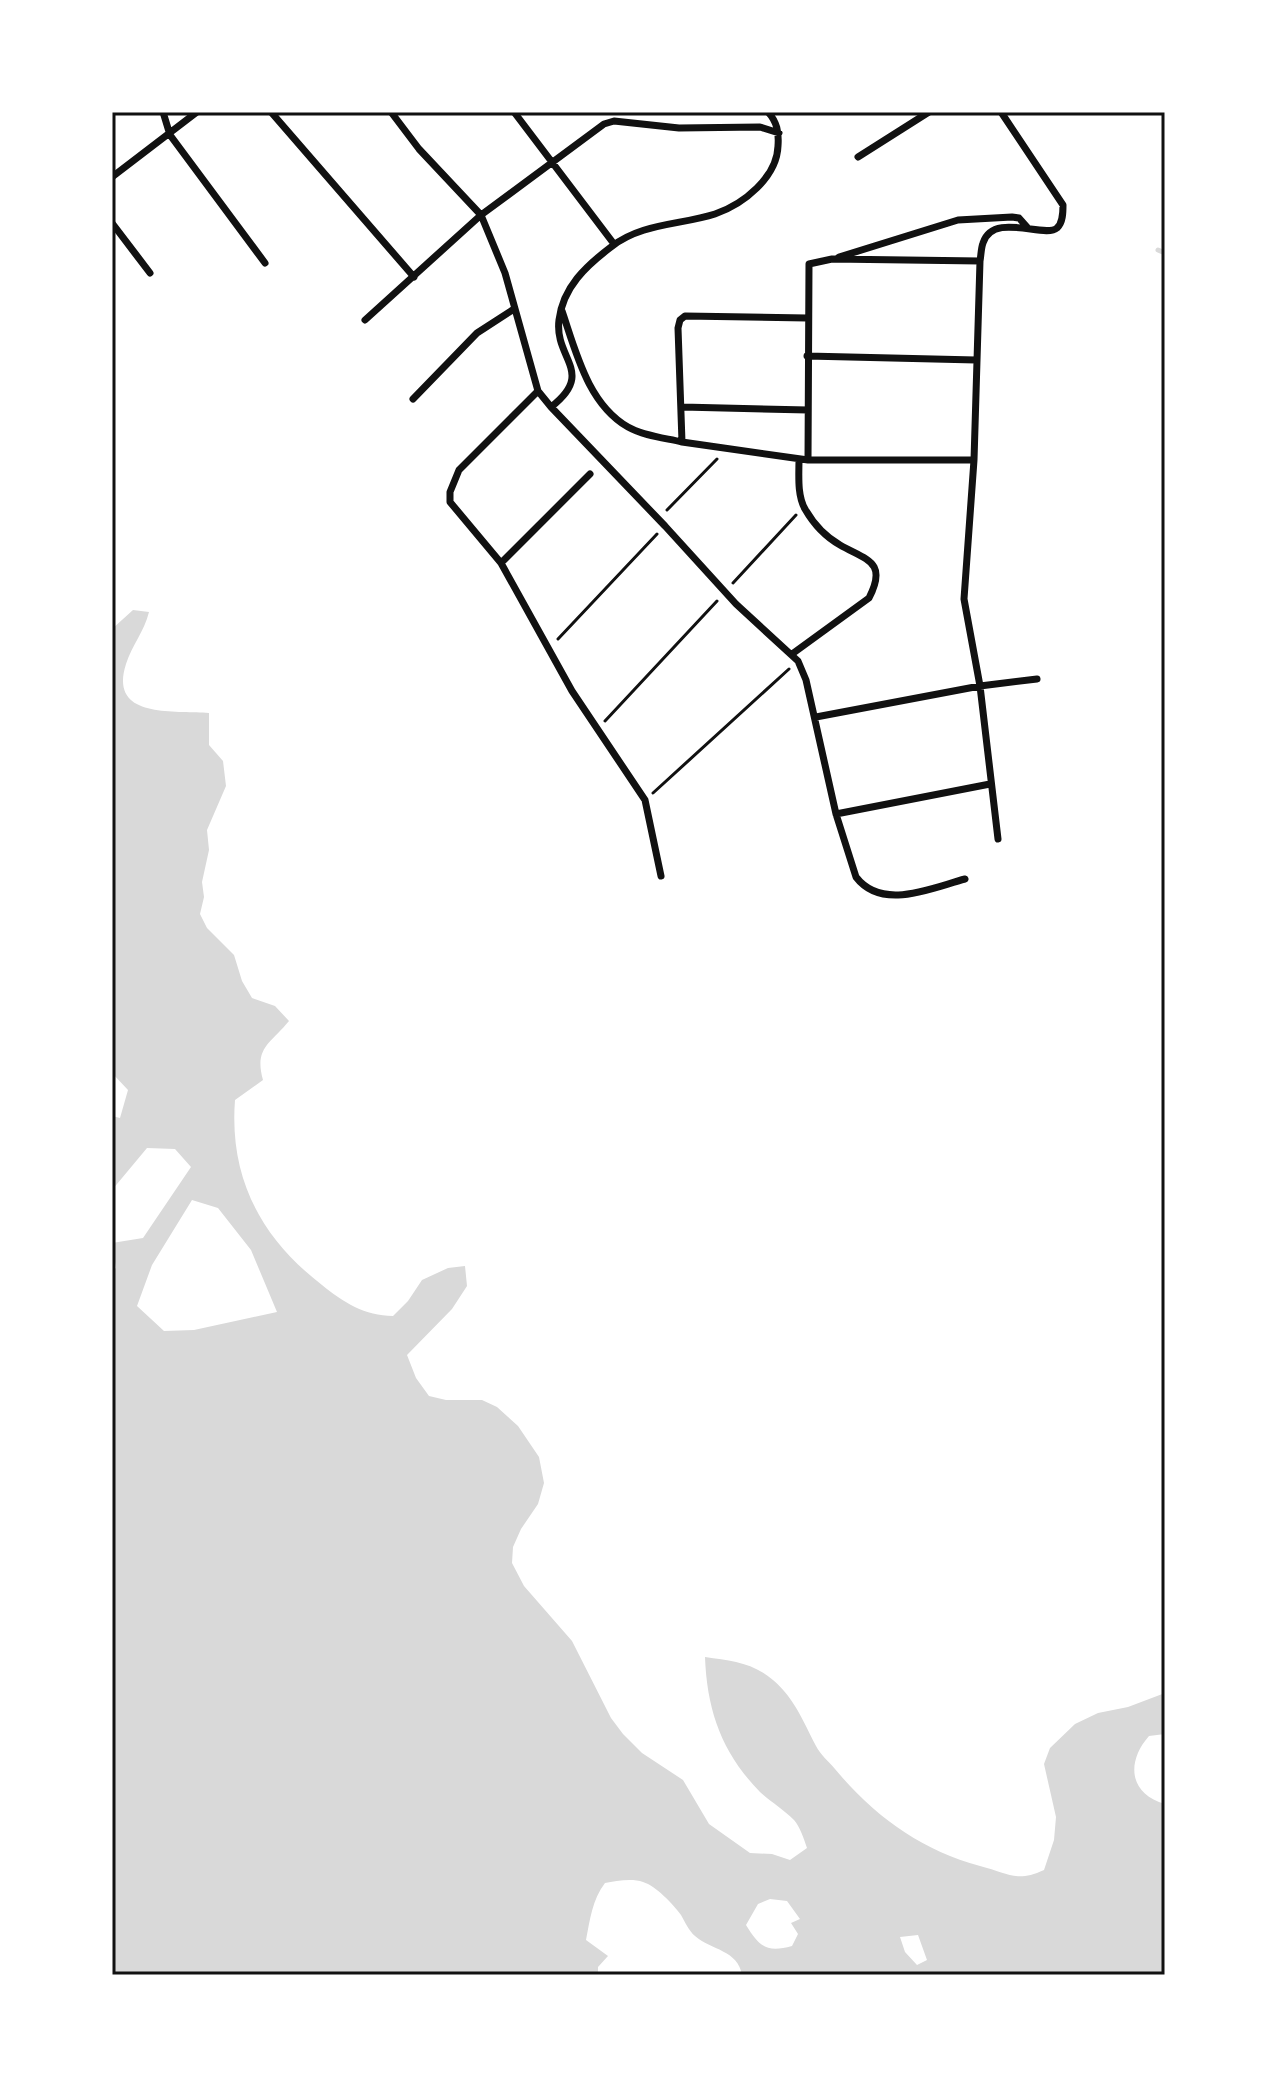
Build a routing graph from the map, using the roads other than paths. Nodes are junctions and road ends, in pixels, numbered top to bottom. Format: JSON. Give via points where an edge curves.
{"nodes":[{"id":1,"x":163,"y":112,"type":"edge"},
{"id":2,"x":197,"y":112,"type":"edge"},
{"id":3,"x":271,"y":112,"type":"edge"},
{"id":4,"x":391,"y":112,"type":"edge"},
{"id":5,"x":514,"y":112,"type":"edge"},
{"id":6,"x":768,"y":112,"type":"edge"},
{"id":7,"x":929,"y":112,"type":"edge"},
{"id":8,"x":1001,"y":112,"type":"edge"},
{"id":9,"x":779,"y":133,"type":"junction"},
{"id":10,"x":170,"y":135,"type":"junction"},
{"id":11,"x":858,"y":157,"type":"dead end"},
{"id":12,"x":553,"y":161,"type":"junction"},
{"id":13,"x":112,"y":177,"type":"edge"},
{"id":14,"x":481,"y":215,"type":"junction"},
{"id":15,"x":112,"y":223,"type":"edge"},
{"id":16,"x":1027,"y":227,"type":"junction"},
{"id":17,"x":614,"y":244,"type":"junction"},
{"id":18,"x":832,"y":259,"type":"junction"},
{"id":19,"x":980,"y":261,"type":"junction"},
{"id":20,"x":265,"y":263,"type":"dead end"},
{"id":21,"x":150,"y":273,"type":"dead end"},
{"id":22,"x":414,"y":277,"type":"junction"},
{"id":23,"x":514,"y":309,"type":"junction"},
{"id":24,"x":562,"y":311,"type":"junction"},
{"id":25,"x":807,"y":318,"type":"junction"},
{"id":26,"x":365,"y":320,"type":"dead end"},
{"id":27,"x":807,"y":356,"type":"junction"},
{"id":28,"x":976,"y":360,"type":"junction"},
{"id":29,"x":538,"y":391,"type":"junction"},
{"id":30,"x":413,"y":399,"type":"dead end"},
{"id":31,"x":551,"y":407,"type":"junction"},
{"id":32,"x":682,"y":407,"type":"junction"},
{"id":33,"x":808,"y":410,"type":"junction"},
{"id":34,"x":682,"y":442,"type":"junction"},
{"id":35,"x":803,"y":460,"type":"junction"},
{"id":36,"x":974,"y":460,"type":"junction"},
{"id":37,"x":590,"y":474,"type":"dead end"},
{"id":38,"x":501,"y":563,"type":"junction"},
{"id":39,"x":795,"y":658,"type":"junction"},
{"id":40,"x":1037,"y":679,"type":"dead end"},
{"id":41,"x":980,"y":686,"type":"junction"},
{"id":42,"x":816,"y":717,"type":"junction"},
{"id":43,"x":990,"y":784,"type":"junction"},
{"id":44,"x":836,"y":814,"type":"junction"},
{"id":45,"x":998,"y":839,"type":"dead end"},
{"id":46,"x":661,"y":876,"type":"dead end"},
{"id":47,"x":965,"y":879,"type":"dead end"}],
"edges":[{"from":1,"to":10,"type":"street"},
{"from":2,"to":10,"type":"street"},
{"from":3,"to":22,"type":"street"},
{"from":4,"to":14,"type":"street"},
{"from":5,"to":12,"type":"street"},
{"from":6,"to":9,"type":"street"},
{"from":7,"to":11,"type":"street"},
{"from":8,"to":16,"type":"street","via":[[1063,205],[1056,229]]},
{"from":9,"to":12,"type":"street","via":[[760,127],[679,128],[614,121]]},
{"from":9,"to":17,"type":"street","via":[[778,156],[768,176],[747,197],[717,214],[642,230]]},
{"from":10,"to":13,"type":"street"},
{"from":10,"to":20,"type":"street"},
{"from":12,"to":14,"type":"street"},
{"from":12,"to":17,"type":"street"},
{"from":14,"to":22,"type":"street"},
{"from":14,"to":23,"type":"street"},
{"from":15,"to":21,"type":"street"},
{"from":16,"to":18,"type":"street","via":[[1012,217],[958,220]]},
{"from":16,"to":19,"type":"street","via":[[989,233]]},
{"from":17,"to":24,"type":"street","via":[[581,272]]},
{"from":18,"to":19,"type":"street"},
{"from":18,"to":25,"type":"street","via":[[809,264]]},
{"from":19,"to":28,"type":"street"},
{"from":22,"to":26,"type":"street"},
{"from":23,"to":29,"type":"street"},
{"from":23,"to":30,"type":"street","via":[[477,333]]},
{"from":24,"to":31,"type":"street","via":[[559,328],[572,379],[567,395]]},
{"from":24,"to":34,"type":"street","via":[[584,372],[615,417],[629,427]]},
{"from":25,"to":27,"type":"street"},
{"from":25,"to":32,"type":"street","via":[[685,316],[678,328]]},
{"from":27,"to":28,"type":"street"},
{"from":27,"to":33,"type":"street"},
{"from":28,"to":36,"type":"street"},
{"from":29,"to":31,"type":"street"},
{"from":29,"to":38,"type":"street","via":[[459,470],[450,492],[456,512]]},
{"from":31,"to":39,"type":"street","via":[[725,592]]},
{"from":32,"to":33,"type":"street"},
{"from":32,"to":34,"type":"street"},
{"from":33,"to":35,"type":"street"},
{"from":34,"to":35,"type":"street"},
{"from":35,"to":36,"type":"street"},
{"from":35,"to":39,"type":"street","via":[[803,506],[837,543],[870,559],[876,585],[869,598]]},
{"from":36,"to":41,"type":"street","via":[[964,599]]},
{"from":37,"to":38,"type":"street"},
{"from":38,"to":46,"type":"street","via":[[597,730],[645,800]]},
{"from":39,"to":42,"type":"street"},
{"from":40,"to":41,"type":"street"},
{"from":41,"to":42,"type":"street"},
{"from":41,"to":43,"type":"street"},
{"from":42,"to":44,"type":"street"},
{"from":43,"to":44,"type":"street"},
{"from":43,"to":45,"type":"street"},
{"from":44,"to":47,"type":"street","via":[[856,877],[881,894],[895,896]]}]}
